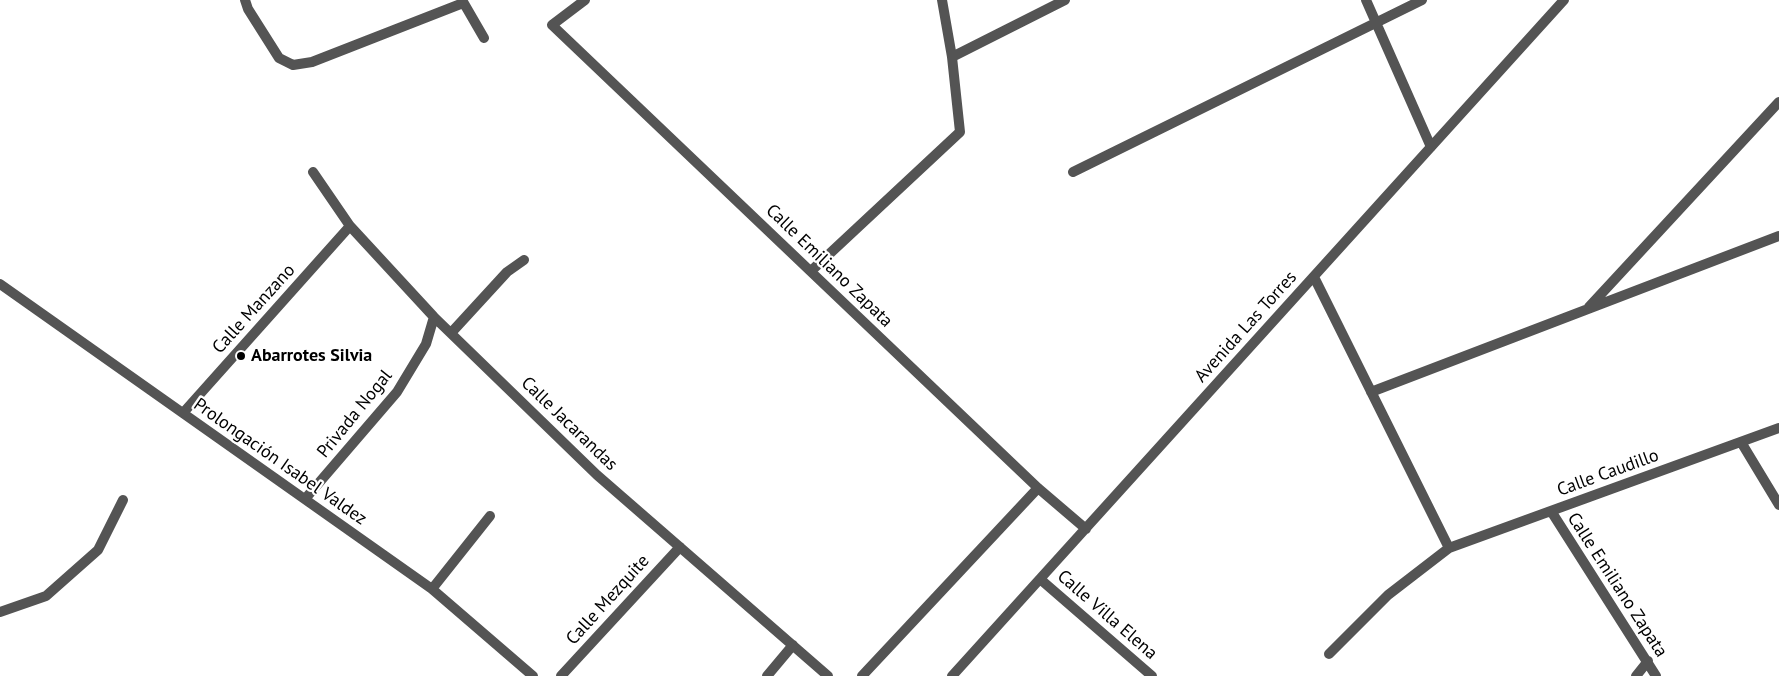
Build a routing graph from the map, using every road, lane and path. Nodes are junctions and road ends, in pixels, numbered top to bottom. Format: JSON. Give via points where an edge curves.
{"nodes":[{"id":1,"x":245,"y":0,"type":"edge"},
{"id":2,"x":585,"y":0,"type":"edge"},
{"id":3,"x":942,"y":0,"type":"edge"},
{"id":4,"x":1065,"y":0,"type":"edge"},
{"id":5,"x":1366,"y":0,"type":"edge"},
{"id":6,"x":1422,"y":0,"type":"edge"},
{"id":7,"x":1564,"y":0,"type":"edge"},
{"id":8,"x":463,"y":1,"type":"edge"},
{"id":9,"x":1376,"y":22,"type":"junction"},
{"id":10,"x":484,"y":38,"type":"dead end"},
{"id":11,"x":952,"y":57,"type":"junction"},
{"id":12,"x":1779,"y":102,"type":"edge"},
{"id":13,"x":1431,"y":148,"type":"junction"},
{"id":14,"x":313,"y":172,"type":"dead end"},
{"id":15,"x":1073,"y":172,"type":"dead end"},
{"id":16,"x":350,"y":226,"type":"junction"},
{"id":17,"x":1779,"y":236,"type":"edge"},
{"id":18,"x":524,"y":260,"type":"dead end"},
{"id":19,"x":811,"y":271,"type":"junction"},
{"id":20,"x":1314,"y":277,"type":"junction"},
{"id":21,"x":0,"y":284,"type":"edge"},
{"id":22,"x":1588,"y":309,"type":"junction"},
{"id":23,"x":434,"y":317,"type":"junction"},
{"id":24,"x":451,"y":333,"type":"junction"},
{"id":25,"x":1370,"y":392,"type":"junction"},
{"id":26,"x":183,"y":414,"type":"junction"},
{"id":27,"x":1779,"y":428,"type":"edge"},
{"id":28,"x":1741,"y":442,"type":"junction"},
{"id":29,"x":1038,"y":488,"type":"junction"},
{"id":30,"x":305,"y":499,"type":"junction"},
{"id":31,"x":123,"y":500,"type":"dead end"},
{"id":32,"x":1779,"y":505,"type":"edge"},
{"id":33,"x":1551,"y":511,"type":"junction"},
{"id":34,"x":490,"y":516,"type":"dead end"},
{"id":35,"x":1086,"y":528,"type":"junction"},
{"id":36,"x":680,"y":547,"type":"junction"},
{"id":37,"x":1448,"y":548,"type":"junction"},
{"id":38,"x":1040,"y":579,"type":"junction"},
{"id":39,"x":432,"y":589,"type":"junction"},
{"id":40,"x":0,"y":612,"type":"edge"},
{"id":41,"x":793,"y":645,"type":"junction"},
{"id":42,"x":1329,"y":654,"type":"dead end"},
{"id":43,"x":1648,"y":661,"type":"junction"},
{"id":44,"x":533,"y":676,"type":"edge"},
{"id":45,"x":561,"y":676,"type":"edge"},
{"id":46,"x":767,"y":676,"type":"edge"},
{"id":47,"x":828,"y":676,"type":"edge"},
{"id":48,"x":862,"y":676,"type":"edge"},
{"id":49,"x":952,"y":676,"type":"edge"},
{"id":50,"x":1152,"y":676,"type":"edge"},
{"id":51,"x":1636,"y":676,"type":"edge"},
{"id":52,"x":1656,"y":676,"type":"edge"}],
"edges":[{"from":1,"to":8,"type":"street","via":[[279,58],[293,65],[312,62]]},
{"from":2,"to":19,"type":"street","name":"Calle Emiliano Zapata","via":[[552,25]]},
{"from":3,"to":11,"type":"street"},
{"from":4,"to":11,"type":"street"},
{"from":5,"to":9,"type":"street"},
{"from":6,"to":9,"type":"street"},
{"from":7,"to":13,"type":"street","name":"Avenida Las Torres"},
{"from":8,"to":10,"type":"street"},
{"from":9,"to":13,"type":"street"},
{"from":9,"to":15,"type":"street"},
{"from":11,"to":19,"type":"street","via":[[960,132]]},
{"from":12,"to":22,"type":"street"},
{"from":13,"to":20,"type":"street","name":"Avenida Las Torres"},
{"from":14,"to":16,"type":"street","name":"Calle Jacarandas"},
{"from":16,"to":23,"type":"street","name":"Calle Jacarandas"},
{"from":16,"to":26,"type":"street","name":"Calle Manzano"},
{"from":17,"to":22,"type":"street"},
{"from":18,"to":24,"type":"street","via":[[507,272]]},
{"from":19,"to":29,"type":"street","name":"Calle Emiliano Zapata"},
{"from":20,"to":25,"type":"street"},
{"from":20,"to":35,"type":"street","name":"Avenida Las Torres"},
{"from":21,"to":26,"type":"street","name":"Prolongación Isabel Valdez"},
{"from":22,"to":25,"type":"street"},
{"from":23,"to":24,"type":"street","name":"Calle Jacarandas"},
{"from":23,"to":30,"type":"street","name":"Privada Nogal","via":[[426,344],[397,392]]},
{"from":24,"to":36,"type":"street","name":"Calle Jacarandas","via":[[597,475]]},
{"from":25,"to":37,"type":"street"},
{"from":26,"to":30,"type":"street","name":"Prolongación Isabel Valdez"},
{"from":27,"to":28,"type":"street","name":"Calle Caudillo"},
{"from":28,"to":32,"type":"street"},
{"from":28,"to":33,"type":"street","name":"Calle Caudillo"},
{"from":29,"to":35,"type":"street","name":"Calle Emiliano Zapata"},
{"from":29,"to":48,"type":"street"},
{"from":30,"to":39,"type":"street","name":"Prolongación Isabel Valdez"},
{"from":31,"to":40,"type":"street","via":[[98,550],[46,596]]},
{"from":33,"to":37,"type":"street","name":"Calle Caudillo"},
{"from":33,"to":43,"type":"street","name":"Calle Emiliano Zapata"},
{"from":34,"to":39,"type":"street"},
{"from":35,"to":38,"type":"street","name":"Avenida Las Torres"},
{"from":36,"to":41,"type":"street","name":"Calle Jacarandas"},
{"from":36,"to":45,"type":"street","name":"Calle Mezquite"},
{"from":37,"to":42,"type":"street","name":"Calle Caudillo","via":[[1388,595]]},
{"from":38,"to":49,"type":"street","name":"Avenida Las Torres"},
{"from":38,"to":50,"type":"street","name":"Calle Villa Elena"},
{"from":39,"to":44,"type":"street","name":"Prolongación Isabel Valdez"},
{"from":41,"to":46,"type":"street"},
{"from":41,"to":47,"type":"street","name":"Calle Jacarandas"},
{"from":43,"to":51,"type":"street"},
{"from":43,"to":52,"type":"street","name":"Calle Emiliano Zapata"}]}
